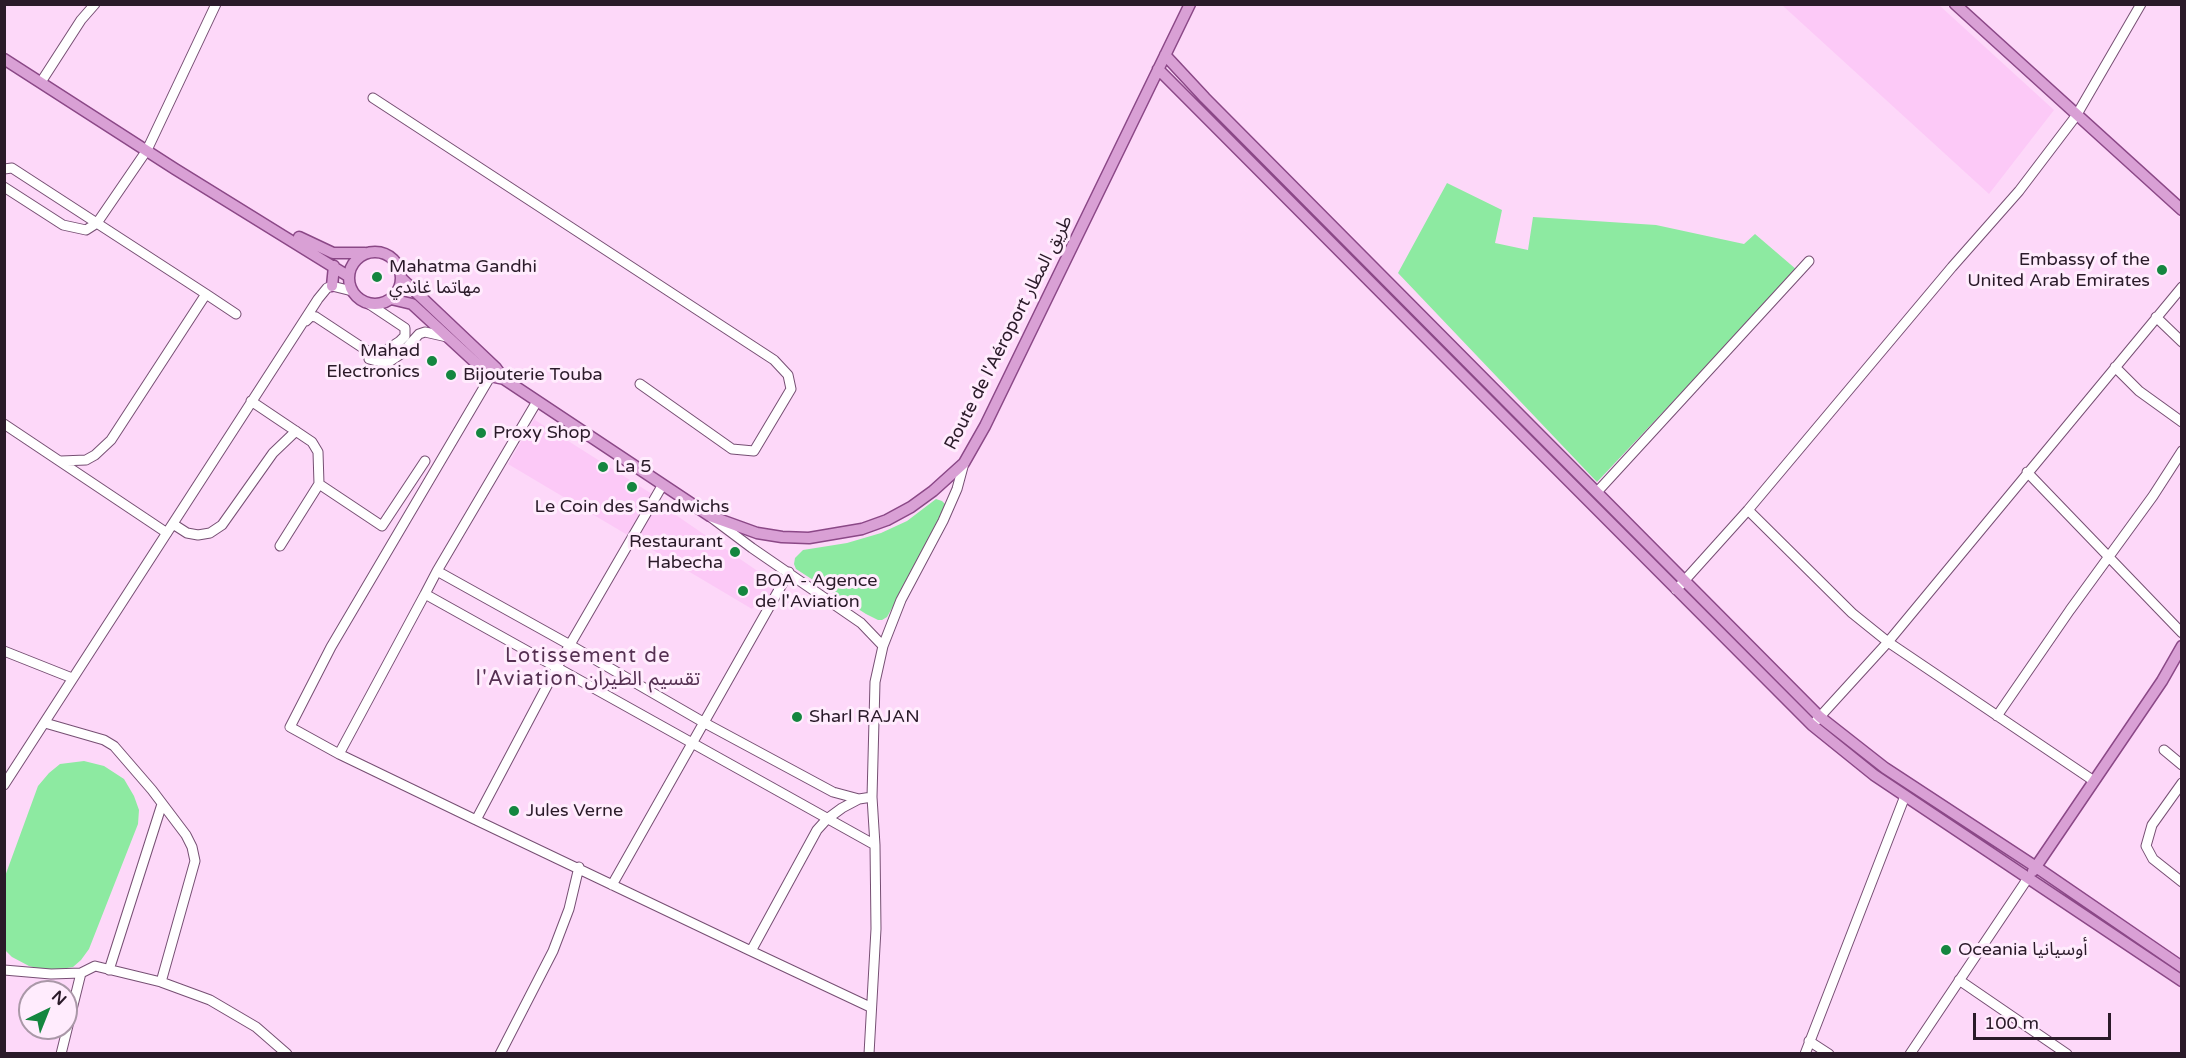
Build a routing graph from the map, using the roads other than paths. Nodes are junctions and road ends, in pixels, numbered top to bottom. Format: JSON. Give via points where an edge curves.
{"nodes":[{"id":1,"x":95,"y":4,"type":"edge"},
{"id":2,"x":216,"y":4,"type":"edge"},
{"id":3,"x":1190,"y":4,"type":"edge"},
{"id":4,"x":1955,"y":4,"type":"edge"},
{"id":5,"x":2141,"y":4,"type":"edge"},
{"id":6,"x":1165,"y":55,"type":"junction"},
{"id":7,"x":4,"y":58,"type":"edge"},
{"id":8,"x":1158,"y":69,"type":"junction"},
{"id":9,"x":41,"y":82,"type":"junction"},
{"id":10,"x":373,"y":98,"type":"dead end"},
{"id":11,"x":2076,"y":116,"type":"junction"},
{"id":12,"x":147,"y":150,"type":"junction"},
{"id":13,"x":4,"y":169,"type":"edge"},
{"id":14,"x":4,"y":187,"type":"edge"},
{"id":15,"x":2181,"y":210,"type":"edge"},
{"id":16,"x":97,"y":223,"type":"junction"},
{"id":17,"x":272,"y":227,"type":"junction"},
{"id":18,"x":365,"y":253,"type":"junction"},
{"id":19,"x":1809,"y":261,"type":"dead end"},
{"id":20,"x":334,"y":266,"type":"junction"},
{"id":21,"x":348,"y":276,"type":"junction"},
{"id":22,"x":401,"y":278,"type":"junction"},
{"id":23,"x":332,"y":286,"type":"junction"},
{"id":24,"x":2181,"y":286,"type":"edge"},
{"id":25,"x":352,"y":291,"type":"junction"},
{"id":26,"x":1396,"y":291,"type":"junction"},
{"id":27,"x":206,"y":294,"type":"junction"},
{"id":28,"x":391,"y":299,"type":"junction"},
{"id":29,"x":1387,"y":299,"type":"junction"},
{"id":30,"x":369,"y":304,"type":"junction"},
{"id":31,"x":236,"y":314,"type":"dead end"},
{"id":32,"x":2156,"y":317,"type":"junction"},
{"id":33,"x":304,"y":322,"type":"junction"},
{"id":34,"x":447,"y":337,"type":"junction"},
{"id":35,"x":2181,"y":342,"type":"edge"},
{"id":36,"x":2115,"y":367,"type":"junction"},
{"id":37,"x":493,"y":372,"type":"junction"},
{"id":38,"x":640,"y":384,"type":"dead end"},
{"id":39,"x":251,"y":401,"type":"junction"},
{"id":40,"x":536,"y":402,"type":"junction"},
{"id":41,"x":2181,"y":422,"type":"edge"},
{"id":42,"x":4,"y":424,"type":"edge"},
{"id":43,"x":296,"y":431,"type":"junction"},
{"id":44,"x":2181,"y":451,"type":"edge"},
{"id":45,"x":61,"y":461,"type":"junction"},
{"id":46,"x":425,"y":461,"type":"dead end"},
{"id":47,"x":964,"y":463,"type":"junction"},
{"id":48,"x":2027,"y":472,"type":"junction"},
{"id":49,"x":319,"y":484,"type":"junction"},
{"id":50,"x":662,"y":486,"type":"junction"},
{"id":51,"x":1597,"y":492,"type":"junction"},
{"id":52,"x":1748,"y":510,"type":"junction"},
{"id":53,"x":710,"y":516,"type":"junction"},
{"id":54,"x":172,"y":524,"type":"junction"},
{"id":55,"x":167,"y":533,"type":"junction"},
{"id":56,"x":280,"y":546,"type":"dead end"},
{"id":57,"x":2109,"y":557,"type":"junction"},
{"id":58,"x":437,"y":571,"type":"junction"},
{"id":59,"x":789,"y":572,"type":"junction"},
{"id":60,"x":1685,"y":580,"type":"junction"},
{"id":61,"x":1676,"y":590,"type":"junction"},
{"id":62,"x":425,"y":594,"type":"junction"},
{"id":63,"x":2181,"y":633,"type":"edge"},
{"id":64,"x":1888,"y":642,"type":"junction"},
{"id":65,"x":570,"y":645,"type":"junction"},
{"id":66,"x":883,"y":646,"type":"junction"},
{"id":67,"x":2181,"y":646,"type":"edge"},
{"id":68,"x":1744,"y":650,"type":"junction"},
{"id":69,"x":4,"y":651,"type":"edge"},
{"id":70,"x":557,"y":667,"type":"junction"},
{"id":71,"x":72,"y":678,"type":"junction"},
{"id":72,"x":1997,"y":716,"type":"junction"},
{"id":73,"x":1816,"y":721,"type":"junction"},
{"id":74,"x":703,"y":722,"type":"junction"},
{"id":75,"x":45,"y":723,"type":"junction"},
{"id":76,"x":692,"y":744,"type":"junction"},
{"id":77,"x":2164,"y":750,"type":"dead end"},
{"id":78,"x":339,"y":754,"type":"junction"},
{"id":79,"x":2181,"y":765,"type":"edge"},
{"id":80,"x":2094,"y":781,"type":"junction"},
{"id":81,"x":2181,"y":783,"type":"edge"},
{"id":82,"x":4,"y":785,"type":"edge"},
{"id":83,"x":1905,"y":796,"type":"junction"},
{"id":84,"x":872,"y":797,"type":"junction"},
{"id":85,"x":859,"y":799,"type":"junction"},
{"id":86,"x":162,"y":804,"type":"junction"},
{"id":87,"x":827,"y":819,"type":"junction"},
{"id":88,"x":476,"y":820,"type":"junction"},
{"id":89,"x":875,"y":845,"type":"junction"},
{"id":90,"x":579,"y":867,"type":"junction"},
{"id":91,"x":2036,"y":867,"type":"junction"},
{"id":92,"x":2028,"y":878,"type":"junction"},
{"id":93,"x":2181,"y":882,"type":"edge"},
{"id":94,"x":612,"y":885,"type":"junction"},
{"id":95,"x":2109,"y":917,"type":"junction"},
{"id":96,"x":2103,"y":928,"type":"junction"},
{"id":97,"x":752,"y":951,"type":"junction"},
{"id":98,"x":2181,"y":967,"type":"edge"},
{"id":99,"x":4,"y":970,"type":"edge"},
{"id":100,"x":109,"y":970,"type":"junction"},
{"id":101,"x":81,"y":973,"type":"junction"},
{"id":102,"x":1959,"y":980,"type":"junction"},
{"id":103,"x":2181,"y":981,"type":"edge"},
{"id":104,"x":161,"y":982,"type":"junction"},
{"id":105,"x":870,"y":1007,"type":"junction"},
{"id":106,"x":1809,"y":1041,"type":"junction"},
{"id":107,"x":2061,"y":1052,"type":"edge"},
{"id":108,"x":60,"y":1053,"type":"edge"},
{"id":109,"x":287,"y":1053,"type":"edge"},
{"id":110,"x":500,"y":1053,"type":"edge"},
{"id":111,"x":869,"y":1053,"type":"edge"},
{"id":112,"x":1805,"y":1053,"type":"edge"},
{"id":113,"x":1829,"y":1053,"type":"edge"},
{"id":114,"x":1910,"y":1053,"type":"edge"}],
"edges":[{"from":1,"to":9,"type":"street"},
{"from":2,"to":12,"type":"street"},
{"from":3,"to":6,"type":"main road","name":"Route de l'Aéroport طريق المطار"},
{"from":4,"to":11,"type":"main road"},
{"from":5,"to":11,"type":"street"},
{"from":6,"to":8,"type":"main road","name":"Route de l'Aéroport طريق المطار"},
{"from":6,"to":26,"type":"main road"},
{"from":7,"to":9,"type":"main road"},
{"from":8,"to":29,"type":"main road"},
{"from":8,"to":47,"type":"main road","name":"Route de l'Aéroport طريق المطار"},
{"from":9,"to":12,"type":"main road"},
{"from":10,"to":38,"type":"street","via":[[774,360],[788,375],[791,389],[754,451],[732,449]]},
{"from":11,"to":15,"type":"main road"},
{"from":11,"to":52,"type":"street","via":[[2019,191]]},
{"from":12,"to":16,"type":"street"},
{"from":12,"to":17,"type":"main road"},
{"from":13,"to":16,"type":"street","via":[[12,168]]},
{"from":14,"to":16,"type":"street","via":[[63,225],[86,230]]},
{"from":16,"to":27,"type":"street"},
{"from":17,"to":18,"type":"main road","via":[[333,253]]},
{"from":17,"to":20,"type":"main road"},
{"from":18,"to":21,"type":"main road","via":[[353,262]]},
{"from":18,"to":22,"type":"main road","via":[[388,255],[398,265]]},
{"from":19,"to":51,"type":"street"},
{"from":20,"to":21,"type":"main road"},
{"from":20,"to":23,"type":"main road"},
{"from":21,"to":25,"type":"main road"},
{"from":22,"to":28,"type":"main road"},
{"from":22,"to":37,"type":"main road"},
{"from":23,"to":25,"type":"street"},
{"from":23,"to":33,"type":"street","via":[[318,299]]},
{"from":24,"to":32,"type":"street"},
{"from":25,"to":30,"type":"main road"},
{"from":26,"to":29,"type":"main road"},
{"from":26,"to":51,"type":"main road"},
{"from":27,"to":31,"type":"street"},
{"from":27,"to":45,"type":"street","via":[[111,440],[86,459]]},
{"from":28,"to":30,"type":"main road"},
{"from":28,"to":34,"type":"main road","via":[[412,304]]},
{"from":29,"to":61,"type":"main road"},
{"from":30,"to":33,"type":"street","via":[[405,328],[400,342],[377,356],[316,317]]},
{"from":32,"to":35,"type":"street"},
{"from":32,"to":36,"type":"street"},
{"from":33,"to":34,"type":"street","via":[[312,320],[370,360],[384,363],[401,354],[419,334]]},
{"from":33,"to":39,"type":"street"},
{"from":34,"to":37,"type":"main road"},
{"from":36,"to":41,"type":"street","via":[[2139,391]]},
{"from":36,"to":48,"type":"street"},
{"from":37,"to":40,"type":"main road","name":"Route de l'Aéroport طريق المطار"},
{"from":37,"to":78,"type":"street","via":[[337,637],[290,728]]},
{"from":39,"to":43,"type":"street"},
{"from":39,"to":54,"type":"street"},
{"from":40,"to":50,"type":"main road","name":"Route de l'Aéroport طريق المطار"},
{"from":40,"to":58,"type":"street"},
{"from":42,"to":45,"type":"street"},
{"from":43,"to":49,"type":"street","via":[[312,442],[318,452]]},
{"from":43,"to":54,"type":"street","via":[[273,453],[222,525],[198,535]]},
{"from":44,"to":57,"type":"street"},
{"from":45,"to":55,"type":"street"},
{"from":46,"to":49,"type":"street","via":[[382,526]]},
{"from":47,"to":53,"type":"main road","name":"Route de l'Aéroport طريق المطار","via":[[911,507],[854,531],[809,538],[782,537],[757,533]]},
{"from":47,"to":66,"type":"street","via":[[943,521],[901,600]]},
{"from":48,"to":57,"type":"street"},
{"from":48,"to":64,"type":"street"},
{"from":49,"to":56,"type":"street"},
{"from":50,"to":53,"type":"main road","name":"Route de l'Aéroport طريق المطار"},
{"from":50,"to":65,"type":"street"},
{"from":51,"to":60,"type":"main road"},
{"from":52,"to":60,"type":"street"},
{"from":52,"to":64,"type":"street","via":[[1852,613]]},
{"from":53,"to":59,"type":"street"},
{"from":54,"to":55,"type":"street"},
{"from":55,"to":71,"type":"street"},
{"from":57,"to":63,"type":"street"},
{"from":57,"to":72,"type":"street"},
{"from":58,"to":62,"type":"street"},
{"from":58,"to":65,"type":"street"},
{"from":59,"to":66,"type":"street","via":[[861,623]]},
{"from":59,"to":74,"type":"street"},
{"from":60,"to":61,"type":"street"},
{"from":60,"to":68,"type":"main road"},
{"from":61,"to":68,"type":"main road"},
{"from":62,"to":70,"type":"street"},
{"from":62,"to":78,"type":"street"},
{"from":64,"to":72,"type":"street"},
{"from":64,"to":73,"type":"street"},
{"from":65,"to":70,"type":"street"},
{"from":65,"to":74,"type":"street"},
{"from":66,"to":84,"type":"street","via":[[875,682]]},
{"from":67,"to":80,"type":"main road"},
{"from":68,"to":73,"type":"main road"},
{"from":69,"to":71,"type":"street"},
{"from":70,"to":76,"type":"street"},
{"from":70,"to":88,"type":"street"},
{"from":71,"to":75,"type":"street"},
{"from":72,"to":80,"type":"street"},
{"from":73,"to":83,"type":"main road","via":[[1852,759]]},
{"from":73,"to":91,"type":"main road"},
{"from":74,"to":76,"type":"street"},
{"from":74,"to":85,"type":"street","via":[[833,792]]},
{"from":75,"to":82,"type":"street"},
{"from":75,"to":86,"type":"street","via":[[114,746]]},
{"from":76,"to":87,"type":"street"},
{"from":76,"to":94,"type":"street"},
{"from":77,"to":79,"type":"street"},
{"from":78,"to":88,"type":"street"},
{"from":80,"to":91,"type":"main road"},
{"from":81,"to":93,"type":"street","via":[[2152,825],[2146,846],[2153,859]]},
{"from":83,"to":92,"type":"main road"},
{"from":83,"to":106,"type":"street"},
{"from":84,"to":85,"type":"street"},
{"from":84,"to":89,"type":"street"},
{"from":85,"to":87,"type":"street"},
{"from":86,"to":100,"type":"street"},
{"from":86,"to":104,"type":"street","via":[[186,835],[195,861]]},
{"from":87,"to":89,"type":"street"},
{"from":87,"to":97,"type":"street","via":[[817,830]]},
{"from":88,"to":90,"type":"street"},
{"from":89,"to":105,"type":"street","via":[[876,929]]},
{"from":90,"to":94,"type":"street"},
{"from":90,"to":110,"type":"street","via":[[553,951]]},
{"from":91,"to":92,"type":"main road"},
{"from":91,"to":95,"type":"main road"},
{"from":92,"to":96,"type":"main road"},
{"from":92,"to":102,"type":"street"},
{"from":94,"to":97,"type":"street"},
{"from":95,"to":96,"type":"main road"},
{"from":95,"to":98,"type":"main road"},
{"from":96,"to":103,"type":"main road"},
{"from":97,"to":105,"type":"street"},
{"from":99,"to":101,"type":"street"},
{"from":100,"to":101,"type":"street","via":[[95,966]]},
{"from":100,"to":104,"type":"street"},
{"from":101,"to":108,"type":"street"},
{"from":102,"to":107,"type":"street"},
{"from":102,"to":114,"type":"street"},
{"from":104,"to":109,"type":"street","via":[[208,999],[256,1027]]},
{"from":105,"to":111,"type":"street"},
{"from":106,"to":112,"type":"street"},
{"from":106,"to":113,"type":"street"}]}
